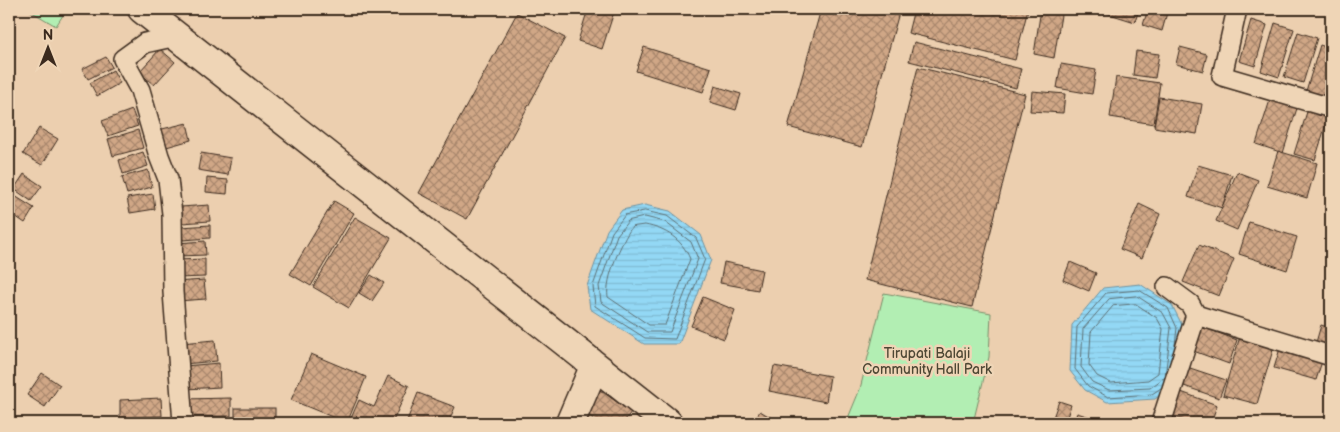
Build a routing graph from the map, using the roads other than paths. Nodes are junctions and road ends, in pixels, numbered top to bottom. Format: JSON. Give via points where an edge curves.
{"nodes":[{"id":1,"x":142,"y":9,"type":"edge"},
{"id":2,"x":1237,"y":9,"type":"edge"},
{"id":3,"x":177,"y":36,"type":"junction"},
{"id":4,"x":1331,"y":108,"type":"edge"},
{"id":5,"x":1167,"y":287,"type":"dead end"},
{"id":6,"x":1196,"y":315,"type":"junction"},
{"id":7,"x":1331,"y":356,"type":"edge"},
{"id":8,"x":594,"y":366,"type":"junction"},
{"id":9,"x":183,"y":423,"type":"edge"},
{"id":10,"x":570,"y":423,"type":"edge"},
{"id":11,"x":668,"y":423,"type":"edge"},
{"id":12,"x":1161,"y":423,"type":"edge"}],
"edges":[{"from":1,"to":3,"type":"main road"},
{"from":2,"to":4,"type":"street","via":[[1222,76]]},
{"from":3,"to":8,"type":"main road"},
{"from":3,"to":9,"type":"street","via":[[145,43],[123,59],[140,90],[168,179]]},
{"from":5,"to":6,"type":"street","via":[[1190,304]]},
{"from":6,"to":7,"type":"street"},
{"from":6,"to":12,"type":"street"},
{"from":8,"to":10,"type":"main road"},
{"from":8,"to":11,"type":"main road"}]}
